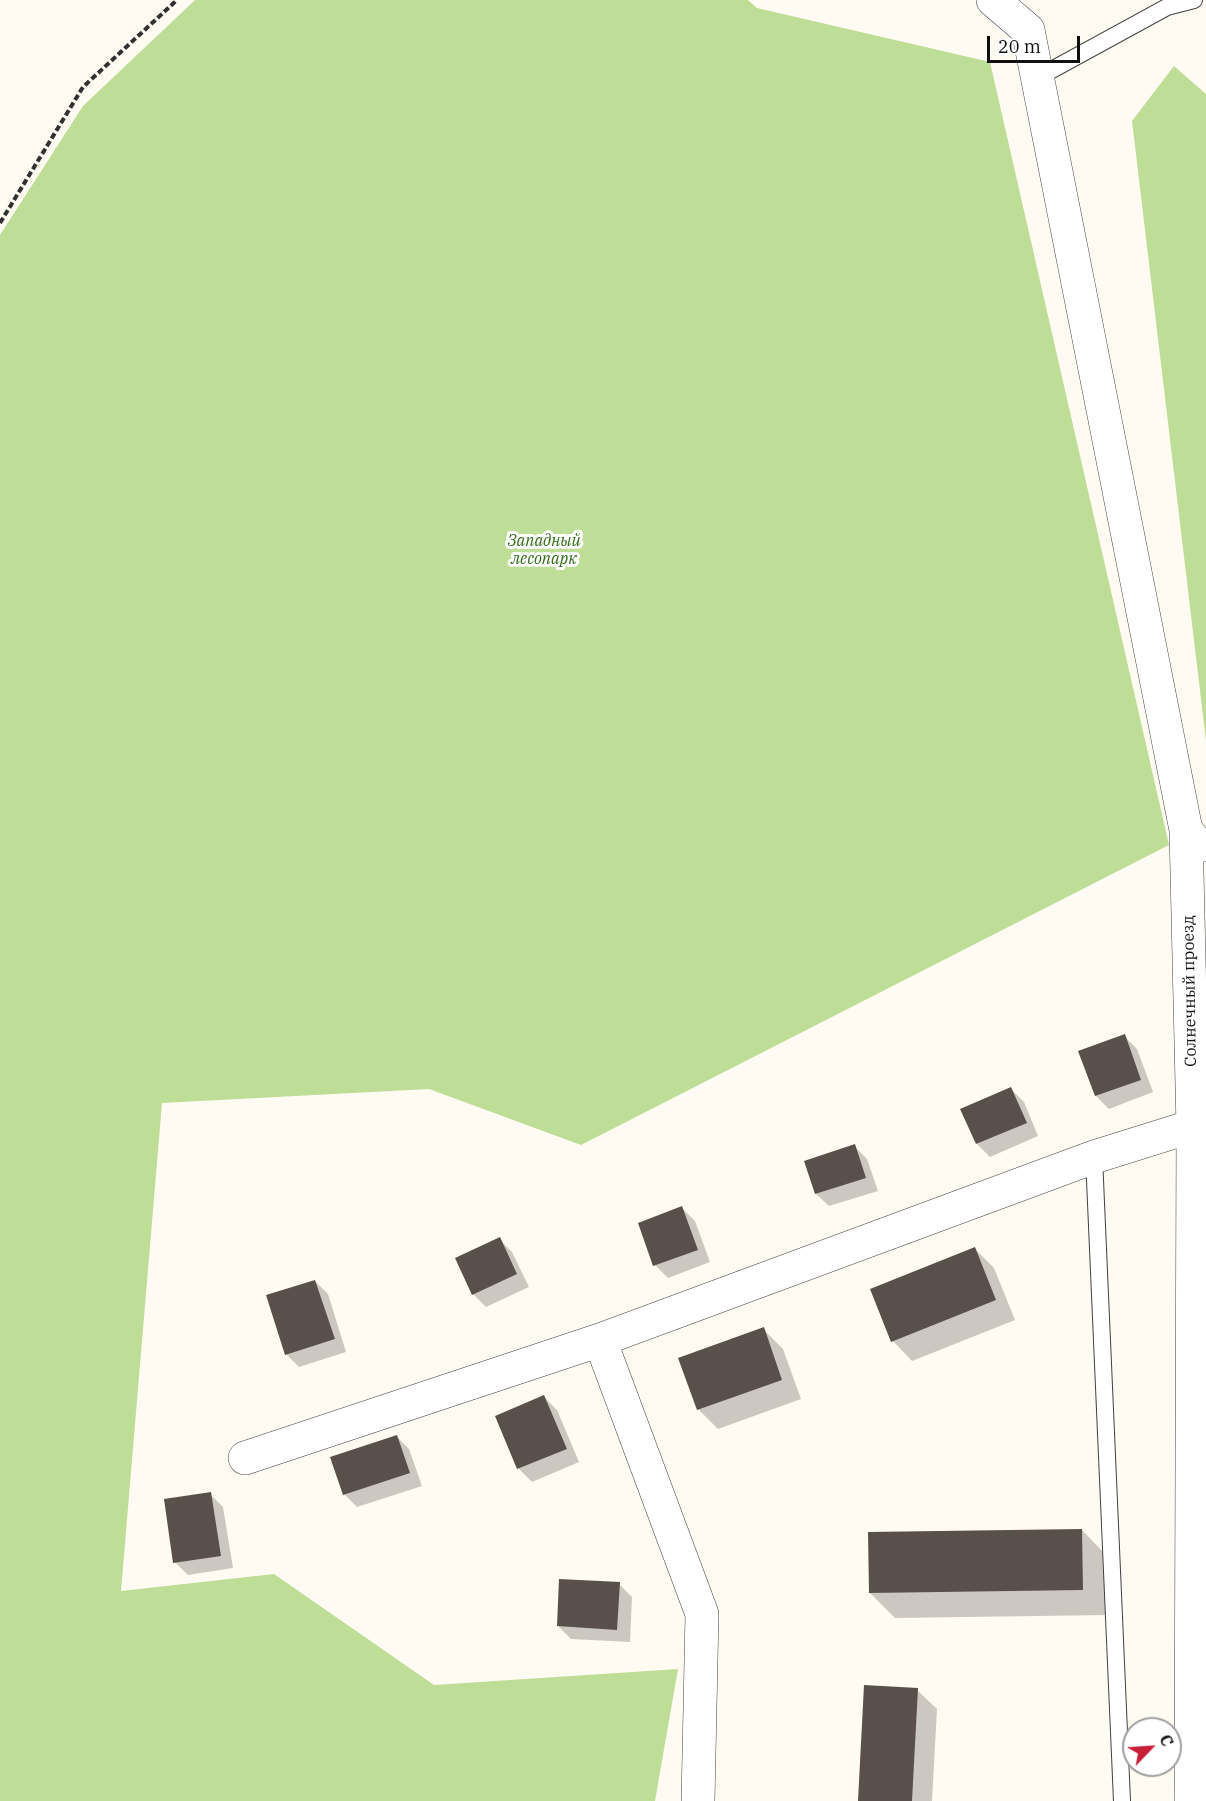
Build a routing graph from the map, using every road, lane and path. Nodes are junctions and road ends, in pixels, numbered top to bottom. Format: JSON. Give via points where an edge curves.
{"nodes":[{"id":1,"x":177,"y":0,"type":"edge"},
{"id":2,"x":993,"y":0,"type":"edge"},
{"id":3,"x":1194,"y":0,"type":"edge"},
{"id":4,"x":1037,"y":78,"type":"junction"},
{"id":5,"x":0,"y":223,"type":"edge"},
{"id":6,"x":1196,"y":842,"type":"edge"},
{"id":7,"x":1199,"y":1124,"type":"edge"},
{"id":8,"x":1094,"y":1157,"type":"junction"},
{"id":9,"x":600,"y":1340,"type":"junction"},
{"id":10,"x":245,"y":1458,"type":"dead end"},
{"id":11,"x":698,"y":1801,"type":"edge"},
{"id":12,"x":1122,"y":1801,"type":"edge"},
{"id":13,"x":1191,"y":1801,"type":"edge"}],
"edges":[{"from":1,"to":5,"type":"path","via":[[83,87]]},
{"from":2,"to":4,"type":"street","name":"Солнечный проезд","via":[[1028,30]]},
{"from":3,"to":4,"type":"lane","via":[[1167,7]]},
{"from":4,"to":6,"type":"street","name":"Солнечный проезд"},
{"from":6,"to":7,"type":"street","name":"Солнечный проезд"},
{"from":7,"to":8,"type":"street"},
{"from":7,"to":13,"type":"street","name":"Солнечный проезд"},
{"from":8,"to":9,"type":"street"},
{"from":8,"to":12,"type":"lane"},
{"from":9,"to":10,"type":"street"},
{"from":9,"to":11,"type":"street","via":[[702,1614]]}]}
